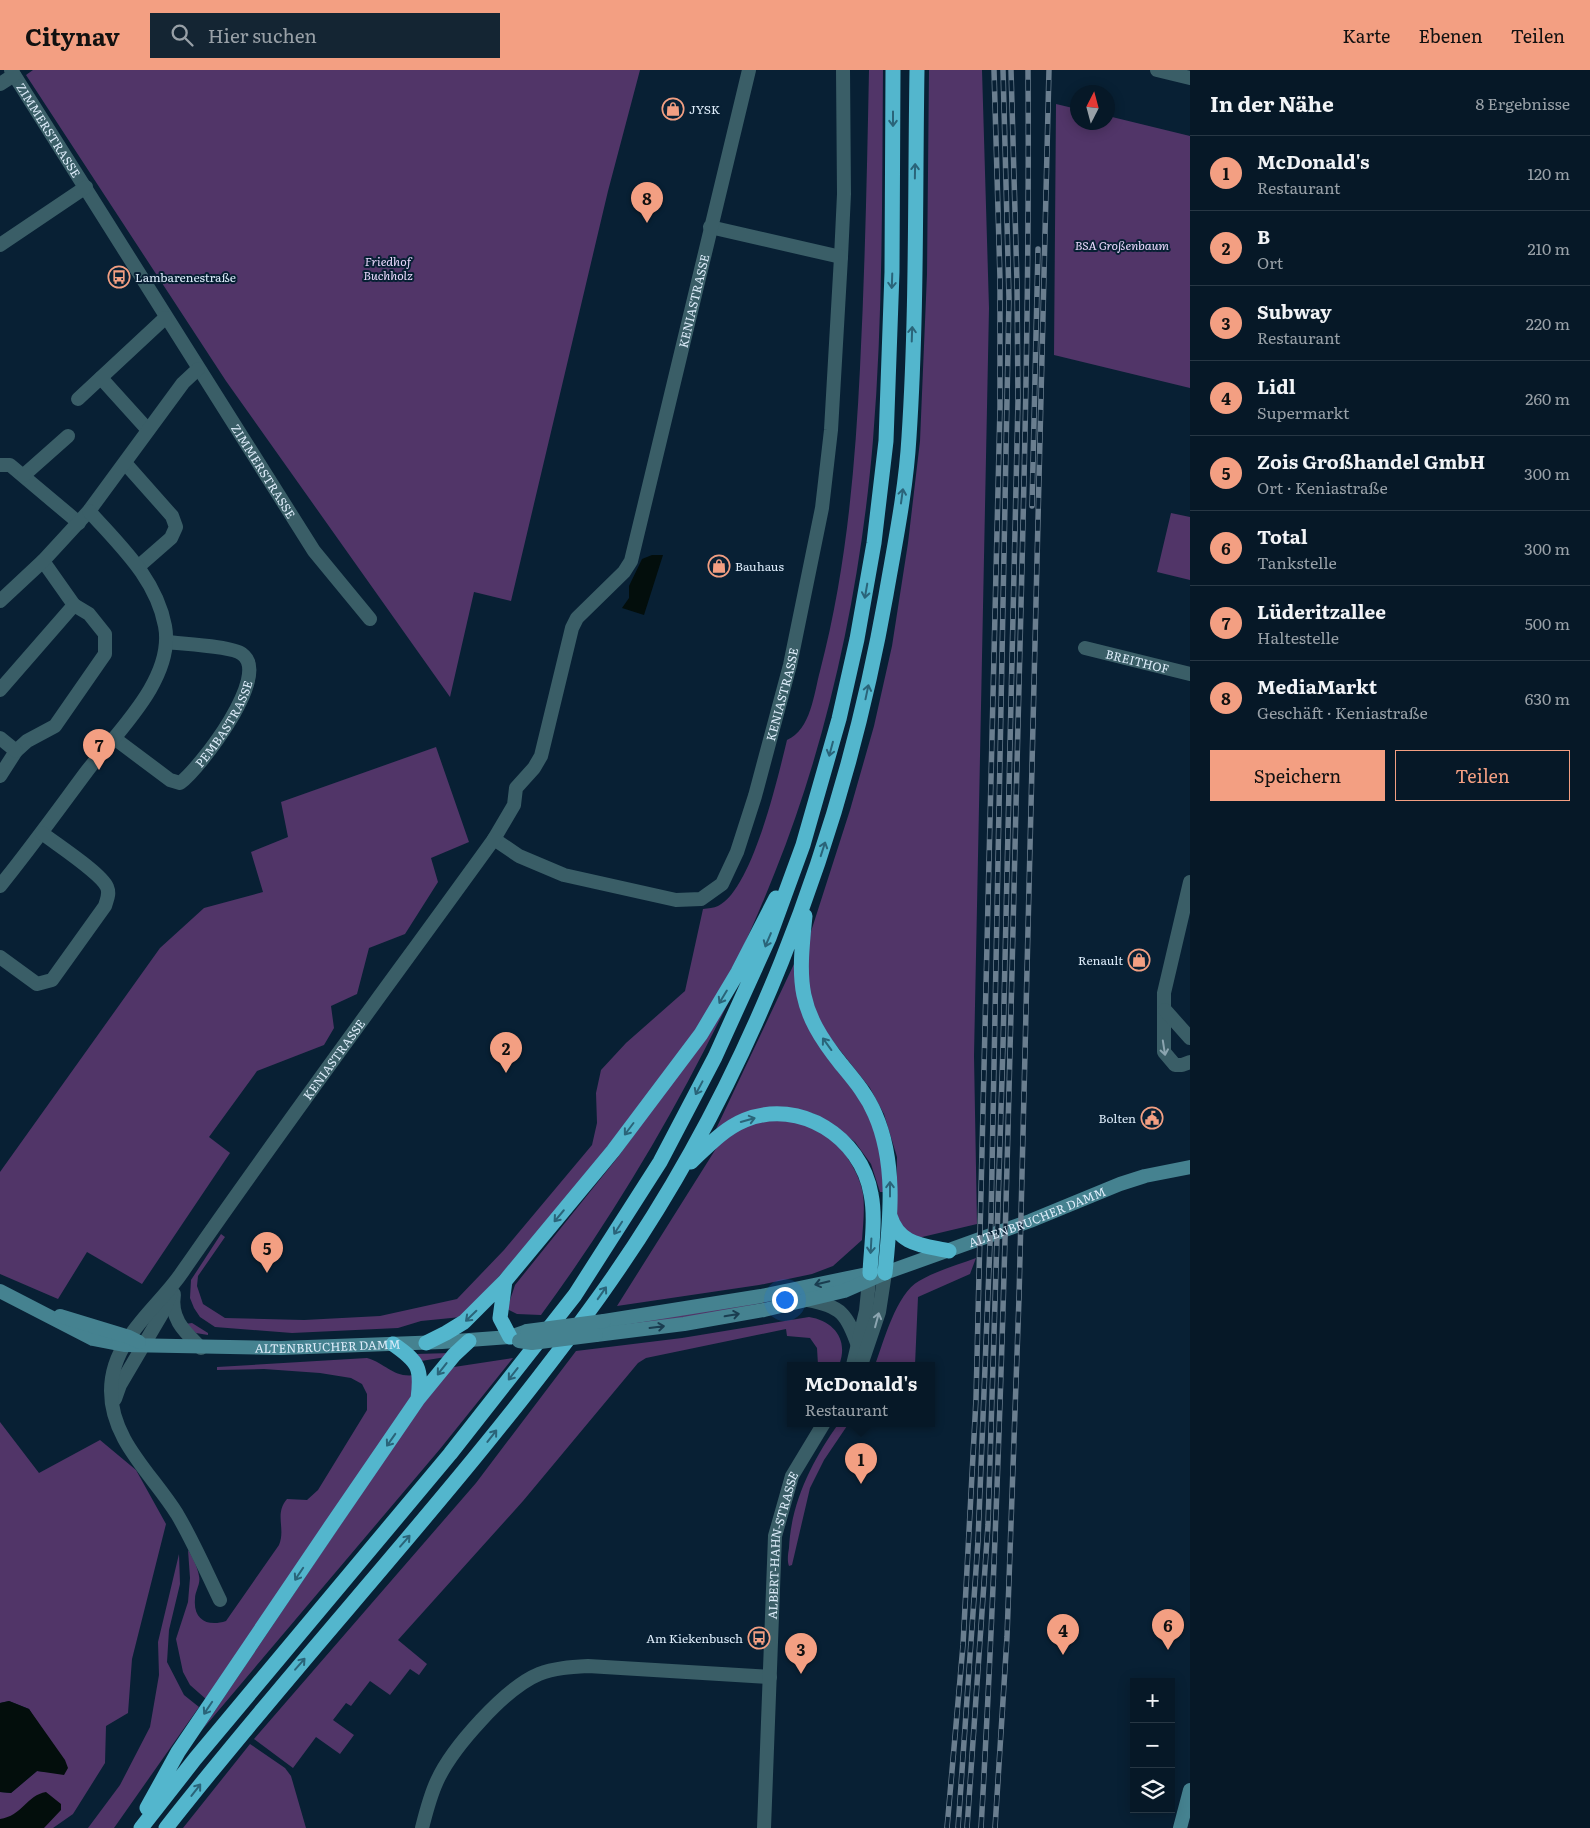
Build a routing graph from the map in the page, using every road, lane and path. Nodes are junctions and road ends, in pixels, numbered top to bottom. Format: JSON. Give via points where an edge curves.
{"nodes":[{"id":1,"x":749,"y":70,"type":"edge"},
{"id":2,"x":843,"y":70,"type":"edge"},
{"id":3,"x":893,"y":70,"type":"edge"},
{"id":4,"x":917,"y":70,"type":"edge"},
{"id":5,"x":1157,"y":70,"type":"edge"},
{"id":6,"x":12,"y":72,"type":"edge"},
{"id":7,"x":1190,"y":78,"type":"edge"},
{"id":8,"x":0,"y":84,"type":"edge"},
{"id":9,"x":86,"y":187,"type":"junction"},
{"id":10,"x":710,"y":227,"type":"junction"},
{"id":11,"x":0,"y":244,"type":"edge"},
{"id":12,"x":841,"y":257,"type":"junction"},
{"id":13,"x":165,"y":318,"type":"junction"},
{"id":14,"x":198,"y":369,"type":"junction"},
{"id":15,"x":101,"y":378,"type":"junction"},
{"id":16,"x":78,"y":399,"type":"dead end"},
{"id":17,"x":148,"y":430,"type":"junction"},
{"id":18,"x":68,"y":436,"type":"dead end"},
{"id":19,"x":125,"y":463,"type":"junction"},
{"id":20,"x":0,"y":465,"type":"edge"},
{"id":21,"x":24,"y":475,"type":"junction"},
{"id":22,"x":89,"y":511,"type":"junction"},
{"id":23,"x":79,"y":523,"type":"junction"},
{"id":24,"x":43,"y":561,"type":"junction"},
{"id":25,"x":139,"y":566,"type":"junction"},
{"id":26,"x":0,"y":601,"type":"edge"},
{"id":27,"x":74,"y":605,"type":"junction"},
{"id":28,"x":370,"y":619,"type":"dead end"},
{"id":29,"x":166,"y":642,"type":"junction"},
{"id":30,"x":1085,"y":648,"type":"dead end"},
{"id":31,"x":1190,"y":674,"type":"edge"},
{"id":32,"x":0,"y":690,"type":"edge"},
{"id":33,"x":0,"y":738,"type":"edge"},
{"id":34,"x":114,"y":738,"type":"junction"},
{"id":35,"x":16,"y":751,"type":"junction"},
{"id":36,"x":0,"y":776,"type":"edge"},
{"id":37,"x":42,"y":833,"type":"junction"},
{"id":38,"x":494,"y":839,"type":"junction"},
{"id":39,"x":803,"y":846,"type":"junction"},
{"id":40,"x":1190,"y":882,"type":"edge"},
{"id":41,"x":0,"y":886,"type":"edge"},
{"id":42,"x":808,"y":895,"type":"junction"},
{"id":43,"x":0,"y":957,"type":"edge"},
{"id":44,"x":1165,"y":1010,"type":"junction"},
{"id":45,"x":1190,"y":1038,"type":"edge"},
{"id":46,"x":1190,"y":1062,"type":"edge"},
{"id":47,"x":1190,"y":1167,"type":"edge"},
{"id":48,"x":682,"y":1170,"type":"junction"},
{"id":49,"x":889,"y":1212,"type":"junction"},
{"id":50,"x":949,"y":1251,"type":"junction"},
{"id":51,"x":885,"y":1272,"type":"junction"},
{"id":52,"x":870,"y":1277,"type":"junction"},
{"id":53,"x":505,"y":1281,"type":"junction"},
{"id":54,"x":176,"y":1282,"type":"junction"},
{"id":55,"x":0,"y":1290,"type":"edge"},
{"id":56,"x":808,"y":1300,"type":"junction"},
{"id":57,"x":519,"y":1337,"type":"junction"},
{"id":58,"x":127,"y":1341,"type":"junction"},
{"id":59,"x":469,"y":1341,"type":"junction"},
{"id":60,"x":426,"y":1343,"type":"junction"},
{"id":61,"x":393,"y":1344,"type":"junction"},
{"id":62,"x":144,"y":1345,"type":"junction"},
{"id":63,"x":858,"y":1346,"type":"junction"},
{"id":64,"x":201,"y":1348,"type":"junction"},
{"id":65,"x":854,"y":1362,"type":"edge"},
{"id":66,"x":862,"y":1362,"type":"edge"},
{"id":67,"x":418,"y":1400,"type":"junction"},
{"id":68,"x":113,"y":1407,"type":"junction"},
{"id":69,"x":822,"y":1427,"type":"edge"},
{"id":70,"x":220,"y":1600,"type":"dead end"},
{"id":71,"x":770,"y":1677,"type":"junction"},
{"id":72,"x":1190,"y":1790,"type":"edge"},
{"id":73,"x":136,"y":1828,"type":"edge"},
{"id":74,"x":141,"y":1828,"type":"edge"},
{"id":75,"x":166,"y":1828,"type":"edge"},
{"id":76,"x":422,"y":1828,"type":"edge"},
{"id":77,"x":764,"y":1828,"type":"edge"},
{"id":78,"x":1180,"y":1828,"type":"edge"}],
"edges":[{"from":1,"to":10,"type":"street","name":"KENIASTRASSE"},
{"from":2,"to":12,"type":"street","name":"KENIASTRASSE"},
{"from":3,"to":39,"type":"highway","one_way":true,"via":[[892,272],[886,441],[874,543],[857,639],[839,719]]},
{"from":42,"to":4,"type":"highway","one_way":true,"via":[[860,723],[895,544],[909,442]]},
{"from":5,"to":7,"type":"street"},
{"from":6,"to":8,"type":"street"},
{"from":6,"to":9,"type":"street","name":"ZIMMERSTRASSE"},
{"from":9,"to":11,"type":"street"},
{"from":9,"to":13,"type":"street","name":"ZIMMERSTRASSE"},
{"from":10,"to":12,"type":"street"},
{"from":10,"to":38,"type":"street","name":"KENIASTRASSE","via":[[631,560],[624,572],[577,618],[572,628],[541,756],[516,788],[514,805]]},
{"from":12,"to":38,"type":"street","name":"KENIASTRASSE","via":[[831,430],[822,508],[790,665],[755,796],[737,852],[722,884],[701,899],[676,900],[564,875],[519,856]]},
{"from":13,"to":14,"type":"street","name":"ZIMMERSTRASSE"},
{"from":13,"to":15,"type":"street"},
{"from":14,"to":17,"type":"street","via":[[183,383]]},
{"from":14,"to":28,"type":"street","name":"ZIMMERSTRASSE","via":[[314,550]]},
{"from":15,"to":16,"type":"street"},
{"from":15,"to":17,"type":"street"},
{"from":17,"to":19,"type":"street"},
{"from":18,"to":21,"type":"street"},
{"from":19,"to":22,"type":"street"},
{"from":19,"to":25,"type":"street","via":[[172,516],[176,527],[171,538]]},
{"from":20,"to":21,"type":"street","via":[[10,465]]},
{"from":21,"to":23,"type":"street"},
{"from":22,"to":23,"type":"street"},
{"from":22,"to":25,"type":"street"},
{"from":23,"to":24,"type":"street"},
{"from":24,"to":26,"type":"street"},
{"from":24,"to":27,"type":"street"},
{"from":25,"to":29,"type":"street","via":[[158,602],[166,627]]},
{"from":27,"to":32,"type":"street"},
{"from":27,"to":35,"type":"street","via":[[89,614],[105,634],[105,654],[55,726]]},
{"from":29,"to":34,"type":"street","via":[[161,663],[143,700]]},
{"from":29,"to":34,"type":"street","name":"PEMBASTRASSE","via":[[242,654],[249,661],[250,668],[240,703],[214,748],[180,783],[170,780]]},
{"from":30,"to":31,"type":"street","name":"BREITHOF"},
{"from":33,"to":35,"type":"street"},
{"from":34,"to":37,"type":"street"},
{"from":35,"to":36,"type":"street"},
{"from":37,"to":41,"type":"street"},
{"from":37,"to":43,"type":"street","via":[[100,878],[109,896],[52,980],[37,984]]},
{"from":38,"to":54,"type":"street","name":"KENIASTRASSE"},
{"from":39,"to":53,"type":"highway","one_way":true,"via":[[738,972],[701,1034],[613,1151]]},
{"from":39,"to":74,"type":"highway","one_way":true,"via":[[769,938],[715,1058],[660,1162],[575,1295],[450,1454],[200,1752]]},
{"from":40,"to":44,"type":"street","via":[[1164,993]]},
{"from":42,"to":48,"type":"highway","via":[[736,1066]]},
{"from":49,"to":42,"type":"highway","one_way":true,"via":[[888,1158],[876,1116],[864,1092],[815,1028],[802,994],[800,972]]},
{"from":44,"to":45,"type":"street"},
{"from":44,"to":46,"type":"street","one_way":true,"via":[[1164,1052],[1175,1065]]},
{"from":47,"to":50,"type":"main road","name":"ALTENBRUCHER DAMM","via":[[1120,1184]]},
{"from":48,"to":52,"type":"highway","one_way":true,"via":[[726,1130],[746,1120],[789,1115],[826,1126],[852,1149],[864,1168],[871,1194]]},
{"from":75,"to":48,"type":"highway","one_way":true,"via":[[276,1692],[462,1475],[598,1298]]},
{"from":49,"to":50,"type":"highway","via":[[893,1226],[907,1240]]},
{"from":49,"to":51,"type":"highway"},
{"from":50,"to":51,"type":"main road","name":"ALTENBRUCHER DAMM"},
{"from":51,"to":52,"type":"main road","name":"ALTENBRUCHER DAMM"},
{"from":66,"to":51,"type":"street","one_way":true,"via":[[879,1312]]},
{"from":52,"to":56,"type":"main road","name":"ALTENBRUCHER DAMM","via":[[844,1291]]},
{"from":52,"to":57,"type":"main road","name":"ALTENBRUCHER DAMM","one_way":true,"bridge":true},
{"from":52,"to":63,"type":"street"},
{"from":53,"to":57,"type":"highway","via":[[500,1318]]},
{"from":53,"to":60,"type":"highway","one_way":true,"via":[[464,1322]]},
{"from":54,"to":58,"type":"street","name":"KENIASTRASSE"},
{"from":54,"to":62,"type":"street","name":"KENIASTRASSE"},
{"from":54,"to":64,"type":"street","name":"KENIASTRASSE","via":[[172,1307],[177,1322]]},
{"from":55,"to":58,"type":"main road","name":"ALTENBRUCHER DAMM","via":[[93,1339]]},
{"from":57,"to":56,"type":"main road","name":"ALTENBRUCHER DAMM","one_way":true,"bridge":true,"via":[[532,1343],[684,1324]]},
{"from":56,"to":63,"type":"street","via":[[830,1305],[842,1312]]},
{"from":57,"to":59,"type":"main road","name":"ALTENBRUCHER DAMM"},
{"from":58,"to":62,"type":"main road","name":"ALTENBRUCHER DAMM"},
{"from":58,"to":68,"type":"street","via":[[112,1379]]},
{"from":59,"to":60,"type":"main road","name":"ALTENBRUCHER DAMM"},
{"from":59,"to":67,"type":"highway","one_way":true},
{"from":60,"to":61,"type":"main road","name":"ALTENBRUCHER DAMM"},
{"from":61,"to":64,"type":"main road","name":"ALTENBRUCHER DAMM"},
{"from":61,"to":67,"type":"highway","via":[[411,1357],[419,1368]]},
{"from":62,"to":64,"type":"main road","name":"ALTENBRUCHER DAMM"},
{"from":62,"to":68,"type":"street","via":[[120,1385]]},
{"from":63,"to":65,"type":"street"},
{"from":67,"to":73,"type":"highway","one_way":true,"via":[[178,1752]]},
{"from":68,"to":70,"type":"street","via":[[119,1430],[177,1514]]},
{"from":69,"to":71,"type":"street","name":"ALBERT-HAHN-STRASSE","via":[[792,1476],[775,1536]]},
{"from":71,"to":76,"type":"street","via":[[588,1666],[538,1675],[506,1694],[454,1753],[438,1779]]},
{"from":71,"to":77,"type":"street","name":"ALBERT-HAHN-STRASSE"},
{"from":72,"to":78,"type":"main road"}]}
